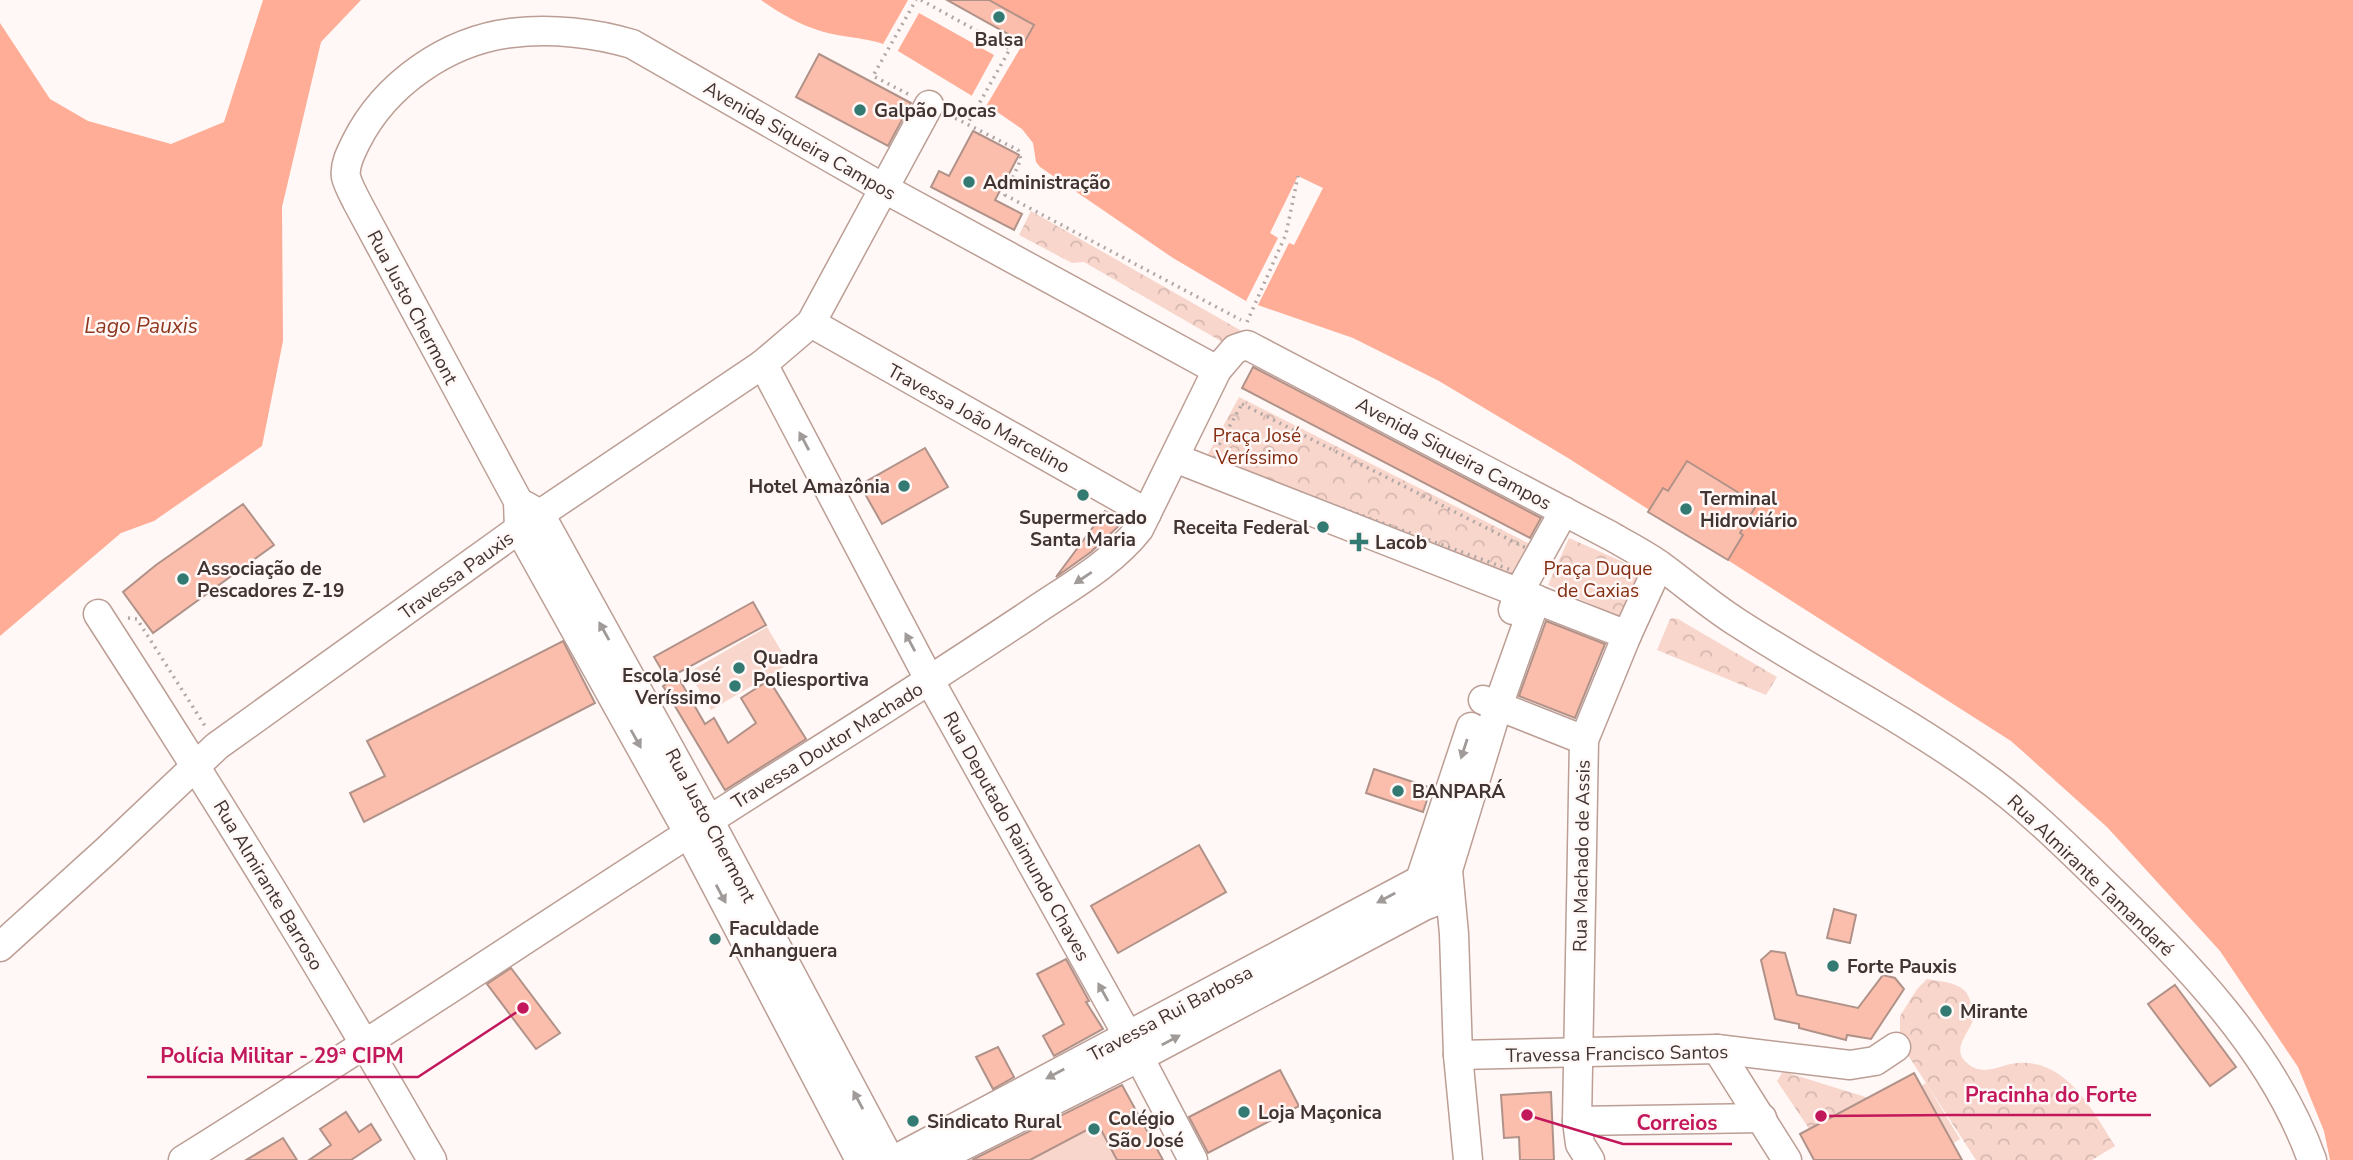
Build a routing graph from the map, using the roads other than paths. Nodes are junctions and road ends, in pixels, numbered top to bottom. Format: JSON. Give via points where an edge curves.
{"nodes":[{"id":1,"x":929,"y":105,"type":"road end"},
{"id":2,"x":375,"y":109,"type":"joint"},
{"id":3,"x":885,"y":189,"type":"junction"},
{"id":4,"x":811,"y":323,"type":"junction"},
{"id":5,"x":1247,"y":345,"type":"joint"},
{"id":6,"x":763,"y":364,"type":"junction"},
{"id":7,"x":1217,"y":369,"type":"junction"},
{"id":8,"x":1175,"y":458,"type":"junction"},
{"id":9,"x":1563,"y":511,"type":"junction"},
{"id":10,"x":1147,"y":513,"type":"junction"},
{"id":11,"x":526,"y":515,"type":"junction"},
{"id":12,"x":1659,"y":565,"type":"junction"},
{"id":13,"x":1528,"y":596,"type":"junction"},
{"id":14,"x":98,"y":614,"type":"dead end"},
{"id":15,"x":1627,"y":635,"type":"junction"},
{"id":16,"x":930,"y":681,"type":"junction"},
{"id":17,"x":1489,"y":703,"type":"junction"},
{"id":18,"x":1584,"y":740,"type":"junction"},
{"id":19,"x":196,"y":765,"type":"junction"},
{"id":20,"x":699,"y":827,"type":"junction"},
{"id":21,"x":1449,"y":883,"type":"junction"},
{"id":22,"x":1422,"y":893,"type":"junction"},
{"id":23,"x":1454,"y":934,"type":"junction"},
{"id":24,"x":0,"y":947,"type":"edge"},
{"id":25,"x":365,"y":1042,"type":"junction"},
{"id":26,"x":1133,"y":1047,"type":"junction"},
{"id":27,"x":1896,"y":1047,"type":"dead end"},
{"id":28,"x":1717,"y":1049,"type":"junction"},
{"id":29,"x":1577,"y":1052,"type":"junction"},
{"id":30,"x":1458,"y":1055,"type":"junction"},
{"id":31,"x":1762,"y":1118,"type":"junction"},
{"id":32,"x":1577,"y":1121,"type":"junction"},
{"id":33,"x":183,"y":1160,"type":"edge"},
{"id":34,"x":432,"y":1160,"type":"edge"},
{"id":35,"x":860,"y":1160,"type":"edge"},
{"id":36,"x":892,"y":1160,"type":"edge"},
{"id":37,"x":935,"y":1160,"type":"edge"},
{"id":38,"x":1193,"y":1160,"type":"edge"},
{"id":39,"x":1468,"y":1160,"type":"edge"},
{"id":40,"x":1590,"y":1160,"type":"edge"},
{"id":41,"x":1787,"y":1160,"type":"edge"},
{"id":42,"x":2312,"y":1160,"type":"edge"}],
"edges":[{"from":1,"to":3,"type":"street","name":"Travessa Pauxis"},
{"from":2,"to":3,"type":"street","name":"Avenida Siqueira Campos","via":[[428,63],[474,41],[512,33],[603,36],[632,44]]},
{"from":2,"to":11,"type":"street","name":"Rua Justo Chermont","via":[[348,157],[346,176]]},
{"from":3,"to":4,"type":"street","name":"Travessa Pauxis"},
{"from":3,"to":7,"type":"street","name":"Avenida Siqueira Campos"},
{"from":4,"to":6,"type":"street","name":"Travessa Pauxis"},
{"from":4,"to":10,"type":"street","name":"Travessa João Marcelino"},
{"from":5,"to":7,"type":"street","name":"Travessa Doutor Machado","via":[[1235,349]]},
{"from":5,"to":9,"type":"street","name":"Avenida Siqueira Campos"},
{"from":6,"to":11,"type":"street","name":"Travessa Pauxis"},
{"from":16,"to":6,"type":"street","name":"Rua Deputado Raimundo Chaves","one_way":true},
{"from":7,"to":8,"type":"street","name":"Travessa Doutor Machado"},
{"from":8,"to":10,"type":"street","name":"Travessa Doutor Machado"},
{"from":8,"to":13,"type":"street"},
{"from":9,"to":12,"type":"street","name":"Avenida Siqueira Campos"},
{"from":9,"to":13,"type":"street"},
{"from":10,"to":16,"type":"street","name":"Travessa Doutor Machado","one_way":true,"via":[[1133,536],[1093,571]]},
{"from":11,"to":19,"type":"street","name":"Travessa Pauxis"},
{"from":11,"to":20,"type":"street","name":"Rua Justo Chermont"},
{"from":12,"to":15,"type":"street","name":"Rua Machado de Assis"},
{"from":12,"to":42,"type":"street","name":"Rua Almirante Tamandaré","via":[[1738,624],[1953,754],[2028,811],[2185,965],[2226,1014],[2281,1089]]},
{"from":13,"to":15,"type":"street"},
{"from":13,"to":17,"type":"street"},
{"from":14,"to":19,"type":"street","name":"Rua Almirante Barroso"},
{"from":15,"to":18,"type":"street","name":"Rua Machado de Assis"},
{"from":16,"to":20,"type":"street","name":"Travessa Doutor Machado"},
{"from":26,"to":16,"type":"street","name":"Rua Deputado Raimundo Chaves","one_way":true},
{"from":17,"to":18,"type":"street"},
{"from":17,"to":21,"type":"street"},
{"from":17,"to":22,"type":"street","one_way":true},
{"from":18,"to":29,"type":"street","name":"Rua Machado de Assis"},
{"from":19,"to":24,"type":"street","name":"Travessa Pauxis"},
{"from":19,"to":25,"type":"street","name":"Rua Almirante Barroso"},
{"from":20,"to":25,"type":"street","name":"Travessa Doutor Machado"},
{"from":20,"to":35,"type":"street","name":"Rua Justo Chermont","one_way":true},
{"from":36,"to":20,"type":"street","name":"Rua Justo Chermont","one_way":true},
{"from":21,"to":22,"type":"street","name":"Travessa Rui Barbosa"},
{"from":21,"to":23,"type":"street"},
{"from":22,"to":23,"type":"street"},
{"from":22,"to":26,"type":"street","name":"Travessa Rui Barbosa"},
{"from":23,"to":30,"type":"street"},
{"from":25,"to":33,"type":"street","name":"Travessa Doutor Machado"},
{"from":25,"to":34,"type":"street","name":"Rua Almirante Barroso"},
{"from":26,"to":36,"type":"street","name":"Travessa Rui Barbosa","one_way":true},
{"from":26,"to":37,"type":"street","name":"Travessa Rui Barbosa"},
{"from":26,"to":38,"type":"street","name":"Rua Deputado Raimundo Chaves"},
{"from":27,"to":28,"type":"street","name":"Travessa Francisco Santos","via":[[1875,1061],[1850,1065]]},
{"from":28,"to":29,"type":"street","name":"Travessa Francisco Santos"},
{"from":28,"to":31,"type":"street"},
{"from":29,"to":30,"type":"street","name":"Travessa Francisco Santos"},
{"from":29,"to":32,"type":"street","name":"Rua Machado de Assis"},
{"from":30,"to":39,"type":"street"},
{"from":31,"to":32,"type":"street"},
{"from":31,"to":41,"type":"street"},
{"from":32,"to":40,"type":"street","name":"Rua Machado de Assis","via":[[1580,1144]]}]}
